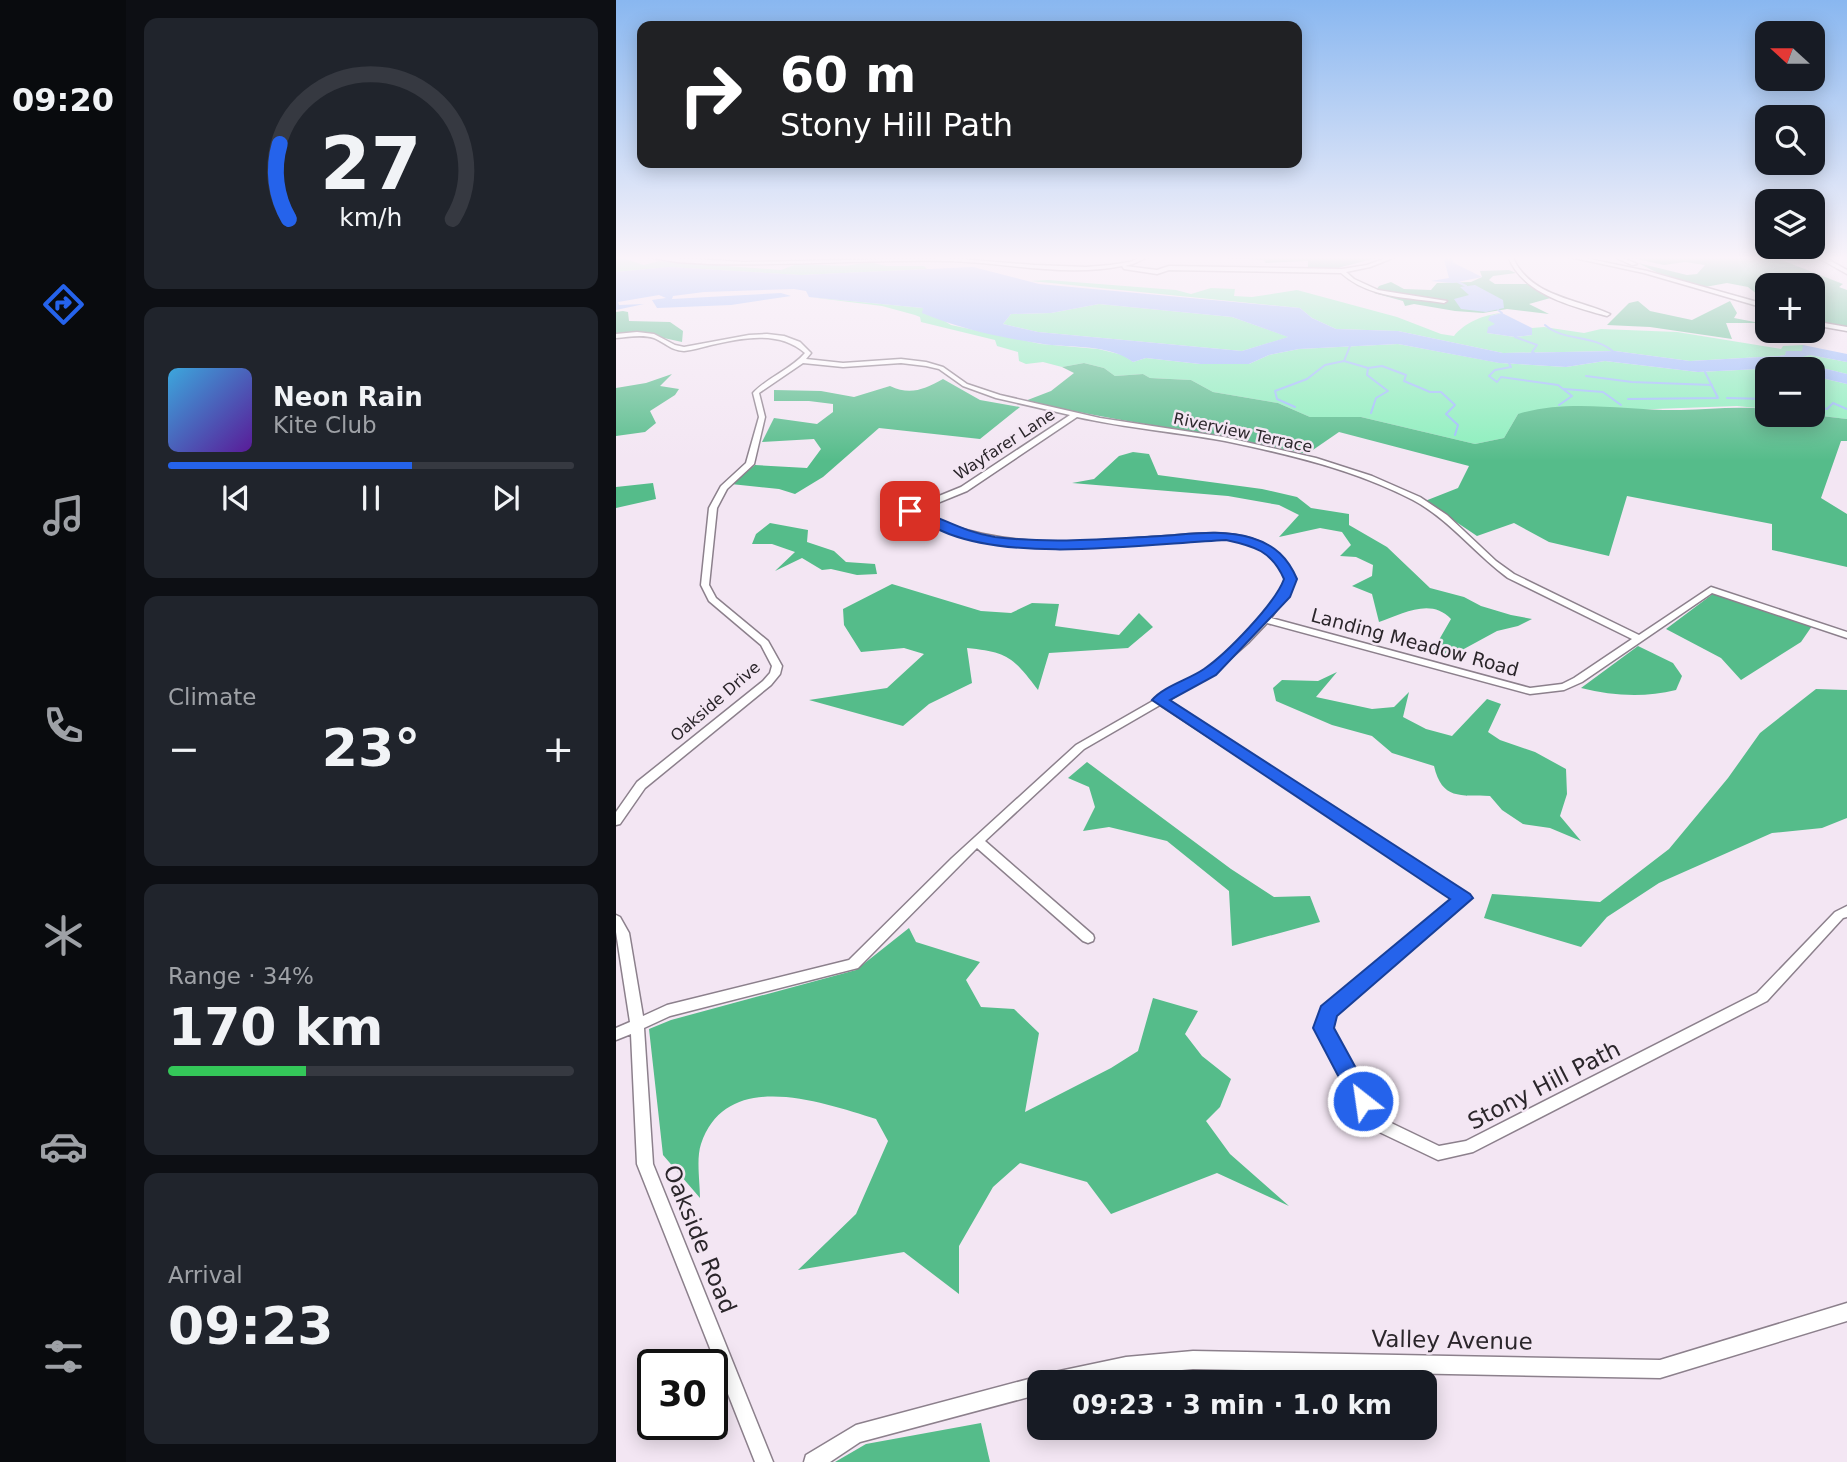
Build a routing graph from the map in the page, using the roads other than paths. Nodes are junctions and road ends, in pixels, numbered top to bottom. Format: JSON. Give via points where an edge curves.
{"nodes":[{"id":1,"x":1825,"y":325,"type":"edge"},
{"id":2,"x":1847,"y":329,"type":"edge"},
{"id":3,"x":616,"y":336,"type":"edge"},
{"id":4,"x":804,"y":361,"type":"junction"},
{"id":5,"x":1075,"y":415,"type":"junction"},
{"id":6,"x":892,"y":500,"type":"dead end"},
{"id":7,"x":910,"y":511,"type":"junction"},
{"id":8,"x":1264,"y":619,"type":"junction"},
{"id":9,"x":1847,"y":635,"type":"edge"},
{"id":10,"x":1640,"y":639,"type":"junction"},
{"id":11,"x":1159,"y":700,"type":"junction"},
{"id":12,"x":616,"y":821,"type":"edge"},
{"id":13,"x":977,"y":841,"type":"junction"},
{"id":14,"x":1847,"y":911,"type":"edge"},
{"id":15,"x":616,"y":920,"type":"edge"},
{"id":16,"x":1088,"y":938,"type":"dead end"},
{"id":17,"x":636,"y":1024,"type":"junction"},
{"id":18,"x":616,"y":1034,"type":"edge"},
{"id":19,"x":1847,"y":1312,"type":"edge"},
{"id":20,"x":1107,"y":1370,"type":"edge"},
{"id":21,"x":1027,"y":1388,"type":"edge"},
{"id":22,"x":764,"y":1462,"type":"edge"},
{"id":23,"x":813,"y":1462,"type":"edge"}],
"edges":[{"from":1,"to":2,"type":"street"},
{"from":3,"to":4,"type":"street","via":[[650,335],[677,349],[731,337],[781,339],[804,347],[808,353]]},
{"from":4,"to":5,"type":"street","name":"Riverview Terrace","via":[[926,364],[986,394]]},
{"from":4,"to":12,"type":"street","name":"Oakside Drive","via":[[756,393],[762,416],[750,464],[717,498],[706,554],[705,585],[712,599],[765,643],[777,666],[775,674],[641,785]]},
{"from":5,"to":7,"type":"street","name":"Wayfarer Lane","via":[[964,489]]},
{"from":5,"to":10,"type":"street","name":"Riverview Terrace","via":[[1264,447],[1369,478],[1418,499],[1511,576]]},
{"from":6,"to":7,"type":"street"},
{"from":7,"to":8,"type":"street","via":[[955,532],[1021,544],[1226,536],[1249,541],[1283,561],[1290,579],[1285,594]]},
{"from":8,"to":10,"type":"street","name":"Landing Meadow Road","via":[[1530,691],[1564,687]]},
{"from":8,"to":11,"type":"street","via":[[1210,672]]},
{"from":9,"to":10,"type":"street","name":"Landing Meadow Road","via":[[1711,590]]},
{"from":11,"to":13,"type":"street","via":[[1080,747]]},
{"from":11,"to":14,"type":"street","name":"Stony Hill Path","via":[[1464,898],[1328,1012],[1324,1028],[1380,1125],[1438,1153],[1468,1147],[1762,996]]},
{"from":13,"to":16,"type":"street"},
{"from":13,"to":17,"type":"street","via":[[853,964],[667,1011]]},
{"from":15,"to":17,"type":"street","via":[[623,933]]},
{"from":17,"to":18,"type":"street"},
{"from":17,"to":22,"type":"street","name":"Oakside Road","via":[[645,1164]]},
{"from":19,"to":20,"type":"street","name":"Valley Avenue","via":[[1660,1369],[1193,1360]]},
{"from":21,"to":23,"type":"street","via":[[856,1434]]}]}
